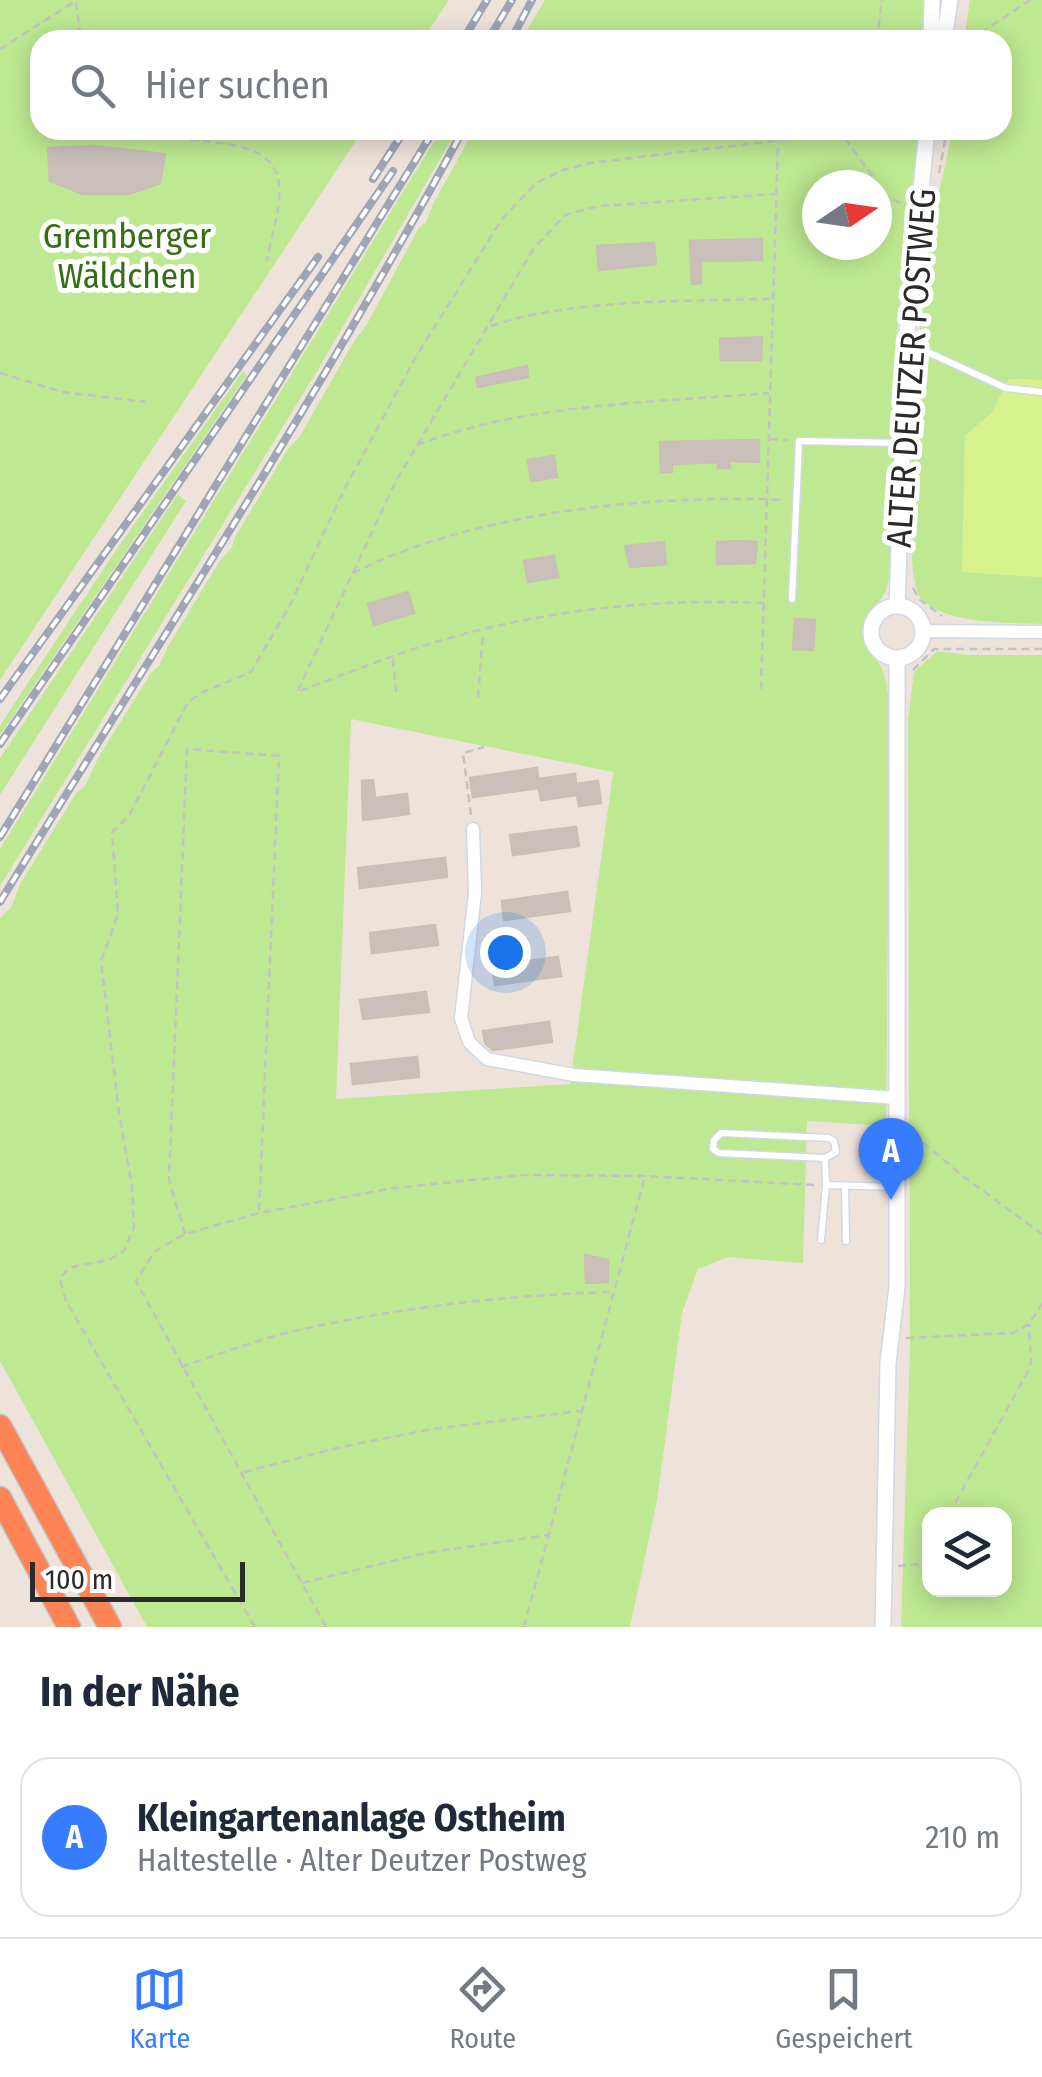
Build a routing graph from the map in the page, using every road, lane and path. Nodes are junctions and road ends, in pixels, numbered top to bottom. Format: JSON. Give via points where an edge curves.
{"nodes":[{"id":1,"x":76,"y":0,"type":"edge"},
{"id":2,"x":882,"y":0,"type":"edge"},
{"id":3,"x":932,"y":0,"type":"edge"},
{"id":4,"x":950,"y":0,"type":"edge"},
{"id":5,"x":1030,"y":0,"type":"edge"},
{"id":6,"x":80,"y":30,"type":"edge"},
{"id":7,"x":878,"y":30,"type":"edge"},
{"id":8,"x":931,"y":30,"type":"edge"},
{"id":9,"x":946,"y":30,"type":"edge"},
{"id":10,"x":985,"y":30,"type":"edge"},
{"id":11,"x":0,"y":48,"type":"edge"},
{"id":12,"x":175,"y":140,"type":"edge"},
{"id":13,"x":791,"y":140,"type":"edge"},
{"id":14,"x":846,"y":140,"type":"edge"},
{"id":15,"x":927,"y":140,"type":"edge"},
{"id":16,"x":778,"y":142,"type":"junction"},
{"id":17,"x":774,"y":194,"type":"junction"},
{"id":18,"x":919,"y":211,"type":"junction"},
{"id":19,"x":267,"y":261,"type":"dead end"},
{"id":20,"x":772,"y":298,"type":"junction"},
{"id":21,"x":487,"y":328,"type":"junction"},
{"id":22,"x":906,"y":342,"type":"junction"},
{"id":23,"x":0,"y":373,"type":"edge"},
{"id":24,"x":1042,"y":392,"type":"edge"},
{"id":25,"x":771,"y":393,"type":"junction"},
{"id":26,"x":146,"y":402,"type":"dead end"},
{"id":27,"x":770,"y":439,"type":"junction"},
{"id":28,"x":799,"y":441,"type":"junction"},
{"id":29,"x":902,"y":444,"type":"junction"},
{"id":30,"x":417,"y":446,"type":"junction"},
{"id":31,"x":767,"y":499,"type":"junction"},
{"id":32,"x":796,"y":500,"type":"junction"},
{"id":33,"x":352,"y":573,"type":"junction"},
{"id":34,"x":792,"y":600,"type":"dead end"},
{"id":35,"x":764,"y":603,"type":"junction"},
{"id":36,"x":896,"y":606,"type":"junction"},
{"id":37,"x":483,"y":631,"type":"junction"},
{"id":38,"x":922,"y":632,"type":"junction"},
{"id":39,"x":1042,"y":632,"type":"edge"},
{"id":40,"x":950,"y":649,"type":"dead end"},
{"id":41,"x":1042,"y":649,"type":"edge"},
{"id":42,"x":393,"y":658,"type":"junction"},
{"id":43,"x":897,"y":658,"type":"junction"},
{"id":44,"x":761,"y":689,"type":"dead end"},
{"id":45,"x":396,"y":692,"type":"dead end"},
{"id":46,"x":478,"y":697,"type":"dead end"},
{"id":47,"x":484,"y":747,"type":"dead end"},
{"id":48,"x":473,"y":829,"type":"joint"},
{"id":49,"x":896,"y":1098,"type":"junction"},
{"id":50,"x":908,"y":1130,"type":"dead end"},
{"id":51,"x":825,"y":1158,"type":"junction"},
{"id":52,"x":645,"y":1176,"type":"junction"},
{"id":53,"x":826,"y":1185,"type":"junction"},
{"id":54,"x":845,"y":1186,"type":"junction"},
{"id":55,"x":897,"y":1187,"type":"junction"},
{"id":56,"x":259,"y":1213,"type":"junction"},
{"id":57,"x":185,"y":1234,"type":"junction"},
{"id":58,"x":1042,"y":1234,"type":"edge"},
{"id":59,"x":822,"y":1240,"type":"dead end"},
{"id":60,"x":846,"y":1241,"type":"dead end"},
{"id":61,"x":614,"y":1292,"type":"junction"},
{"id":62,"x":1042,"y":1304,"type":"edge"},
{"id":63,"x":1029,"y":1324,"type":"junction"},
{"id":64,"x":901,"y":1338,"type":"dead end"},
{"id":65,"x":181,"y":1367,"type":"junction"},
{"id":66,"x":582,"y":1411,"type":"junction"},
{"id":67,"x":0,"y":1426,"type":"edge"},
{"id":68,"x":242,"y":1473,"type":"junction"},
{"id":69,"x":0,"y":1498,"type":"edge"},
{"id":70,"x":954,"y":1507,"type":"edge"},
{"id":71,"x":549,"y":1535,"type":"junction"},
{"id":72,"x":922,"y":1562,"type":"edge"},
{"id":73,"x":898,"y":1566,"type":"dead end"},
{"id":74,"x":302,"y":1583,"type":"junction"},
{"id":75,"x":70,"y":1627,"type":"edge"},
{"id":76,"x":110,"y":1627,"type":"edge"},
{"id":77,"x":255,"y":1627,"type":"edge"},
{"id":78,"x":326,"y":1627,"type":"edge"},
{"id":79,"x":524,"y":1627,"type":"edge"},
{"id":80,"x":883,"y":1627,"type":"edge"}],
"edges":[{"from":1,"to":6,"type":"path"},
{"from":1,"to":11,"type":"path"},
{"from":2,"to":7,"type":"path"},
{"from":3,"to":8,"type":"street"},
{"from":4,"to":9,"type":"street"},
{"from":5,"to":10,"type":"path"},
{"from":12,"to":19,"type":"path","via":[[244,146],[263,155],[280,181]]},
{"from":13,"to":16,"type":"path"},
{"from":14,"to":18,"type":"path","via":[[886,195]]},
{"from":15,"to":18,"type":"street","name":"ALTER DEUTZER POSTWEG"},
{"from":16,"to":17,"type":"path"},
{"from":16,"to":77,"type":"path","via":[[590,163],[527,190],[488,239],[417,355],[251,672],[188,702],[129,816],[112,832],[118,914],[101,962],[134,1227],[124,1250],[60,1278],[66,1301]]},
{"from":17,"to":20,"type":"path"},
{"from":17,"to":21,"type":"path","via":[[599,206],[565,215],[534,248]]},
{"from":18,"to":22,"type":"street","name":"ALTER DEUTZER POSTWEG"},
{"from":20,"to":21,"type":"path","via":[[607,307],[516,317]]},
{"from":20,"to":25,"type":"path"},
{"from":21,"to":30,"type":"path"},
{"from":22,"to":24,"type":"lane","via":[[1006,388]]},
{"from":22,"to":29,"type":"street","name":"ALTER DEUTZER POSTWEG"},
{"from":23,"to":26,"type":"path","via":[[62,392]]},
{"from":25,"to":27,"type":"path"},
{"from":25,"to":30,"type":"path","via":[[570,410]]},
{"from":27,"to":28,"type":"path"},
{"from":27,"to":31,"type":"path"},
{"from":28,"to":29,"type":"lane"},
{"from":28,"to":32,"type":"lane"},
{"from":29,"to":36,"type":"street","name":"ALTER DEUTZER POSTWEG"},
{"from":30,"to":33,"type":"path"},
{"from":31,"to":32,"type":"path"},
{"from":31,"to":33,"type":"path","via":[[604,507],[520,520],[452,535]]},
{"from":31,"to":35,"type":"path"},
{"from":32,"to":34,"type":"lane"},
{"from":33,"to":42,"type":"path","via":[[297,692]]},
{"from":35,"to":37,"type":"path","via":[[635,603]]},
{"from":35,"to":44,"type":"path"},
{"from":36,"to":38,"type":"street","via":[[915,614]]},
{"from":36,"to":43,"type":"street","name":"ALTER DEUTZER POSTWEG","via":[[878,614],[871,632],[878,651]]},
{"from":37,"to":42,"type":"path"},
{"from":37,"to":46,"type":"path"},
{"from":38,"to":39,"type":"street"},
{"from":38,"to":43,"type":"street","via":[[915,650]]},
{"from":40,"to":41,"type":"path"},
{"from":42,"to":45,"type":"path"},
{"from":43,"to":49,"type":"street"},
{"from":47,"to":48,"type":"path","via":[[464,754]]},
{"from":48,"to":49,"type":"street","via":[[476,893],[460,1018],[469,1042],[486,1059],[574,1075]]},
{"from":49,"to":55,"type":"street"},
{"from":50,"to":58,"type":"path"},
{"from":51,"to":51,"type":"lane","via":[[720,1153],[714,1140],[722,1133],[829,1138],[836,1152]]},
{"from":51,"to":53,"type":"lane"},
{"from":52,"to":53,"type":"path"},
{"from":52,"to":56,"type":"path","via":[[458,1180]]},
{"from":52,"to":61,"type":"path"},
{"from":53,"to":54,"type":"lane"},
{"from":53,"to":59,"type":"lane"},
{"from":54,"to":55,"type":"lane"},
{"from":54,"to":60,"type":"lane"},
{"from":55,"to":80,"type":"street"},
{"from":56,"to":57,"type":"path"},
{"from":56,"to":57,"type":"path","via":[[279,756],[187,748],[169,1180]]},
{"from":57,"to":65,"type":"path","via":[[155,1251],[136,1281]]},
{"from":61,"to":65,"type":"path","via":[[405,1311],[296,1330]]},
{"from":61,"to":66,"type":"path"},
{"from":62,"to":63,"type":"path"},
{"from":63,"to":64,"type":"path","via":[[1013,1332]]},
{"from":63,"to":70,"type":"path","via":[[1026,1376]]},
{"from":65,"to":68,"type":"path"},
{"from":66,"to":68,"type":"path","via":[[432,1429]]},
{"from":66,"to":71,"type":"path"},
{"from":67,"to":76,"type":"highway"},
{"from":68,"to":74,"type":"path"},
{"from":69,"to":75,"type":"highway"},
{"from":71,"to":74,"type":"path","via":[[426,1553]]},
{"from":71,"to":79,"type":"path"},
{"from":72,"to":73,"type":"path"},
{"from":74,"to":78,"type":"path"}]}
